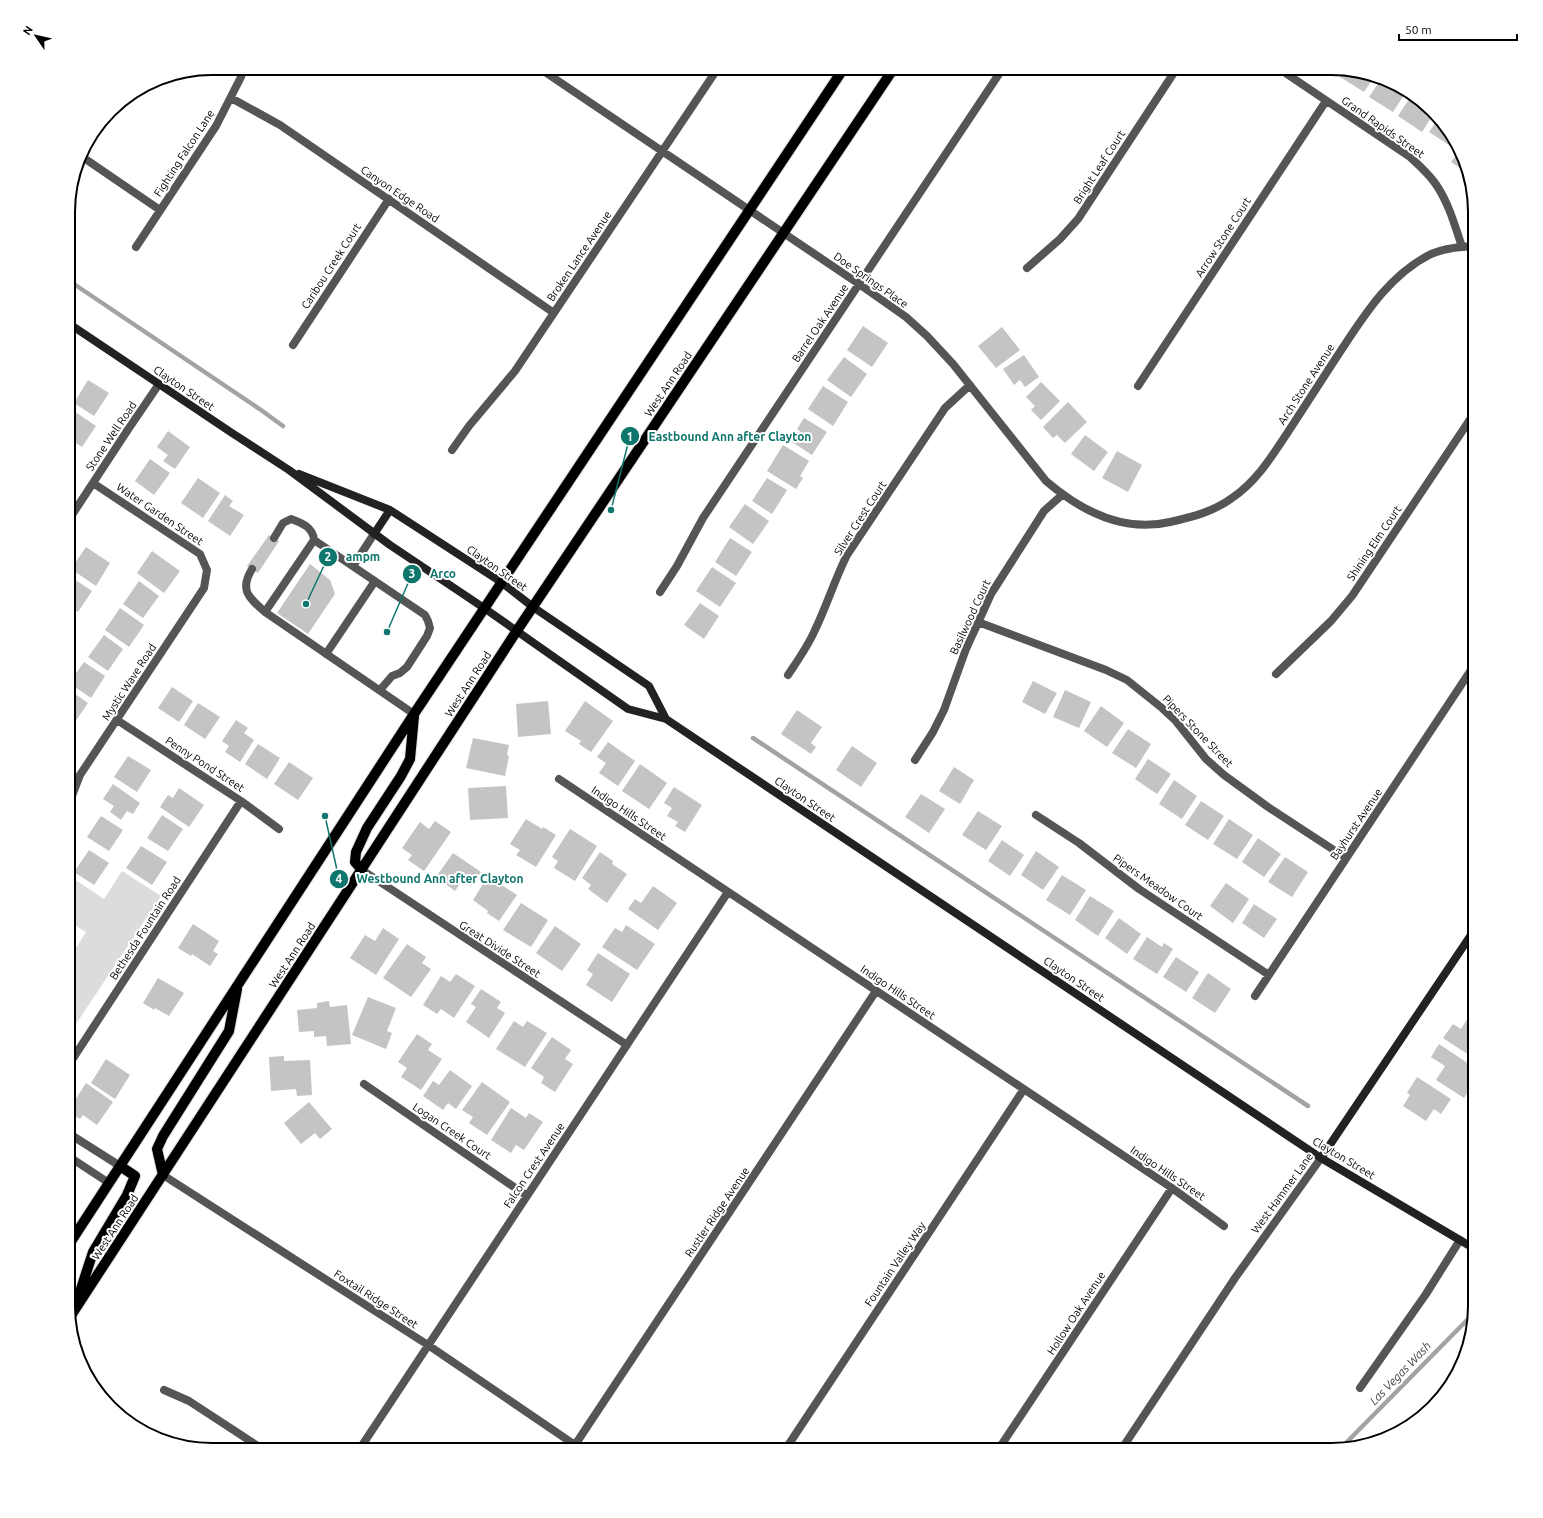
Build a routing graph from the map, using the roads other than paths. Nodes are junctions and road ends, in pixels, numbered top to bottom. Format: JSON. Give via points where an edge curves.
{"nodes":[{"id":1,"x":242,"y":75,"type":"edge"},
{"id":2,"x":549,"y":75,"type":"edge"},
{"id":3,"x":713,"y":75,"type":"edge"},
{"id":4,"x":839,"y":75,"type":"edge"},
{"id":5,"x":889,"y":75,"type":"edge"},
{"id":6,"x":998,"y":75,"type":"edge"},
{"id":7,"x":1172,"y":75,"type":"edge"},
{"id":8,"x":1288,"y":75,"type":"edge"},
{"id":9,"x":231,"y":98,"type":"junction"},
{"id":10,"x":1326,"y":101,"type":"junction"},
{"id":11,"x":663,"y":151,"type":"junction"},
{"id":12,"x":86,"y":159,"type":"edge"},
{"id":13,"x":389,"y":199,"type":"junction"},
{"id":14,"x":160,"y":210,"type":"junction"},
{"id":15,"x":749,"y":210,"type":"junction"},
{"id":16,"x":784,"y":234,"type":"junction"},
{"id":17,"x":136,"y":246,"type":"dead end"},
{"id":18,"x":1462,"y":247,"type":"junction"},
{"id":19,"x":1468,"y":247,"type":"edge"},
{"id":20,"x":1027,"y":268,"type":"dead end"},
{"id":21,"x":859,"y":284,"type":"junction"},
{"id":22,"x":554,"y":313,"type":"junction"},
{"id":23,"x":75,"y":328,"type":"edge"},
{"id":24,"x":293,"y":345,"type":"dead end"},
{"id":25,"x":159,"y":384,"type":"junction"},
{"id":26,"x":970,"y":385,"type":"junction"},
{"id":27,"x":1138,"y":386,"type":"dead end"},
{"id":28,"x":1468,"y":422,"type":"edge"},
{"id":29,"x":452,"y":450,"type":"dead end"},
{"id":30,"x":289,"y":470,"type":"junction"},
{"id":31,"x":93,"y":483,"type":"junction"},
{"id":32,"x":1062,"y":495,"type":"junction"},
{"id":33,"x":75,"y":510,"type":"edge"},
{"id":34,"x":390,"y":510,"type":"junction"},
{"id":35,"x":1162,"y":524,"type":"joint"},
{"id":36,"x":374,"y":534,"type":"junction"},
{"id":37,"x":274,"y":538,"type":"dead end"},
{"id":38,"x":314,"y":540,"type":"junction"},
{"id":39,"x":353,"y":566,"type":"junction"},
{"id":40,"x":252,"y":569,"type":"dead end"},
{"id":41,"x":207,"y":570,"type":"joint"},
{"id":42,"x":375,"y":581,"type":"junction"},
{"id":43,"x":501,"y":582,"type":"junction"},
{"id":44,"x":660,"y":592,"type":"dead end"},
{"id":45,"x":533,"y":607,"type":"junction"},
{"id":46,"x":484,"y":608,"type":"junction"},
{"id":47,"x":265,"y":612,"type":"junction"},
{"id":48,"x":978,"y":622,"type":"junction"},
{"id":49,"x":516,"y":632,"type":"junction"},
{"id":50,"x":326,"y":654,"type":"junction"},
{"id":51,"x":1276,"y":674,"type":"dead end"},
{"id":52,"x":788,"y":675,"type":"dead end"},
{"id":53,"x":1468,"y":675,"type":"edge"},
{"id":54,"x":380,"y":690,"type":"junction"},
{"id":55,"x":414,"y":714,"type":"junction"},
{"id":56,"x":666,"y":719,"type":"junction"},
{"id":57,"x":117,"y":720,"type":"junction"},
{"id":58,"x":915,"y":760,"type":"dead end"},
{"id":59,"x":558,"y":779,"type":"dead end"},
{"id":60,"x":75,"y":788,"type":"edge"},
{"id":61,"x":241,"y":801,"type":"junction"},
{"id":62,"x":1036,"y":816,"type":"dead end"},
{"id":63,"x":278,"y":829,"type":"dead end"},
{"id":64,"x":1346,"y":858,"type":"junction"},
{"id":65,"x":362,"y":870,"type":"junction"},
{"id":66,"x":728,"y":892,"type":"junction"},
{"id":67,"x":1468,"y":939,"type":"edge"},
{"id":68,"x":1269,"y":975,"type":"junction"},
{"id":69,"x":237,"y":985,"type":"junction"},
{"id":70,"x":876,"y":991,"type":"junction"},
{"id":71,"x":1255,"y":996,"type":"dead end"},
{"id":72,"x":627,"y":1045,"type":"junction"},
{"id":73,"x":75,"y":1055,"type":"edge"},
{"id":74,"x":364,"y":1084,"type":"dead end"},
{"id":75,"x":1024,"y":1089,"type":"junction"},
{"id":76,"x":75,"y":1140,"type":"edge"},
{"id":77,"x":1321,"y":1158,"type":"junction"},
{"id":78,"x":75,"y":1161,"type":"edge"},
{"id":79,"x":120,"y":1166,"type":"junction"},
{"id":80,"x":164,"y":1175,"type":"junction"},
{"id":81,"x":109,"y":1183,"type":"junction"},
{"id":82,"x":1172,"y":1188,"type":"junction"},
{"id":83,"x":527,"y":1196,"type":"junction"},
{"id":84,"x":1224,"y":1226,"type":"dead end"},
{"id":85,"x":75,"y":1235,"type":"edge"},
{"id":86,"x":1460,"y":1240,"type":"junction"},
{"id":87,"x":1468,"y":1245,"type":"edge"},
{"id":88,"x":75,"y":1305,"type":"edge"},
{"id":89,"x":75,"y":1309,"type":"edge"},
{"id":90,"x":428,"y":1346,"type":"junction"},
{"id":91,"x":1360,"y":1388,"type":"dead end"},
{"id":92,"x":164,"y":1390,"type":"dead end"},
{"id":93,"x":253,"y":1443,"type":"edge"},
{"id":94,"x":364,"y":1443,"type":"edge"},
{"id":95,"x":572,"y":1443,"type":"edge"},
{"id":96,"x":576,"y":1443,"type":"edge"},
{"id":97,"x":790,"y":1443,"type":"edge"},
{"id":98,"x":1003,"y":1443,"type":"edge"},
{"id":99,"x":1126,"y":1443,"type":"edge"}],
"edges":[{"from":1,"to":9,"type":"street","name":"Fighting Falcon Lane"},
{"from":2,"to":11,"type":"street","name":"Doe Springs Place"},
{"from":3,"to":11,"type":"street","name":"Broken Lance Avenue"},
{"from":4,"to":15,"type":"main road"},
{"from":5,"to":16,"type":"main road","name":"West Ann Road"},
{"from":6,"to":21,"type":"street","name":"Barrel Oak Avenue"},
{"from":7,"to":20,"type":"street","name":"Bright Leaf Court","via":[[1078,219]]},
{"from":8,"to":10,"type":"street","name":"Grand Rapids Street"},
{"from":9,"to":13,"type":"street","name":"Canyon Edge Road","via":[[280,125]]},
{"from":9,"to":14,"type":"street","name":"Fighting Falcon Lane","via":[[216,126]]},
{"from":10,"to":18,"type":"street","name":"Grand Rapids Street","via":[[1410,157],[1426,171],[1438,186],[1449,209]]},
{"from":10,"to":27,"type":"street","name":"Arrow Stone Court"},
{"from":11,"to":15,"type":"street","name":"Doe Springs Place"},
{"from":11,"to":22,"type":"street","name":"Broken Lance Avenue"},
{"from":12,"to":14,"type":"street"},
{"from":13,"to":22,"type":"street","name":"Canyon Edge Road"},
{"from":13,"to":24,"type":"street","name":"Caribou Creek Court"},
{"from":14,"to":17,"type":"street","name":"Fighting Falcon Lane"},
{"from":15,"to":16,"type":"street","name":"Doe Springs Place"},
{"from":15,"to":43,"type":"main road"},
{"from":16,"to":21,"type":"street","name":"Doe Springs Place"},
{"from":16,"to":45,"type":"main road","name":"West Ann Road"},
{"from":18,"to":19,"type":"street","name":"Arch Stone Avenue"},
{"from":18,"to":35,"type":"street","name":"Arch Stone Avenue","via":[[1452,247],[1431,254],[1408,269],[1376,299],[1260,474],[1233,498],[1210,511]]},
{"from":21,"to":26,"type":"street","name":"Doe Springs Place","via":[[906,317],[927,336]]},
{"from":21,"to":44,"type":"street","name":"Barrel Oak Avenue","via":[[703,518]]},
{"from":22,"to":29,"type":"street","name":"Broken Lance Avenue","via":[[515,371]]},
{"from":23,"to":25,"type":"street","name":"Clayton Street"},
{"from":25,"to":30,"type":"street","name":"Clayton Street"},
{"from":25,"to":31,"type":"street","name":"Stone Well Road"},
{"from":26,"to":32,"type":"street","name":"Doe Springs Place","via":[[1046,481]]},
{"from":26,"to":52,"type":"street","name":"Silver Crest Court","via":[[945,408],[847,555],[816,630]]},
{"from":28,"to":51,"type":"street","name":"Shining Elm Court","via":[[1352,596]]},
{"from":30,"to":34,"type":"street","name":"Clayton Street"},
{"from":30,"to":36,"type":"street","name":"Clayton Street"},
{"from":31,"to":33,"type":"street","name":"Stone Well Road"},
{"from":31,"to":41,"type":"street","name":"Water Garden Street","via":[[200,554]]},
{"from":32,"to":35,"type":"street","name":"Doe Springs Place","via":[[1116,522],[1138,525]]},
{"from":32,"to":48,"type":"street","name":"Basilwood Court","via":[[1040,518],[991,594]]},
{"from":34,"to":36,"type":"street"},
{"from":34,"to":43,"type":"street","name":"Clayton Street"},
{"from":36,"to":39,"type":"street"},
{"from":36,"to":46,"type":"street","name":"Clayton Street"},
{"from":37,"to":38,"type":"street","via":[[283,523],[291,519],[310,529]]},
{"from":38,"to":39,"type":"street"},
{"from":38,"to":47,"type":"street"},
{"from":39,"to":42,"type":"street"},
{"from":40,"to":47,"type":"street","via":[[245,586],[249,596]]},
{"from":41,"to":57,"type":"street","name":"Mystic Wave Road","via":[[204,588]]},
{"from":42,"to":50,"type":"street"},
{"from":42,"to":54,"type":"street","via":[[425,615],[430,628],[407,667],[392,676]]},
{"from":43,"to":45,"type":"street","name":"Clayton Street"},
{"from":43,"to":46,"type":"main road"},
{"from":45,"to":49,"type":"main road","name":"West Ann Road"},
{"from":45,"to":56,"type":"street","name":"Clayton Street","via":[[649,686]]},
{"from":46,"to":49,"type":"street","name":"Clayton Street"},
{"from":46,"to":55,"type":"main road"},
{"from":47,"to":50,"type":"street"},
{"from":48,"to":58,"type":"street","name":"Basilwood Court","via":[[958,668],[944,710]]},
{"from":48,"to":64,"type":"street","name":"Pipers Stone Street","via":[[1128,680],[1175,720],[1206,759],[1224,775]]},
{"from":49,"to":56,"type":"street","name":"Clayton Street","via":[[628,709]]},
{"from":49,"to":65,"type":"main road","name":"West Ann Road"},
{"from":50,"to":54,"type":"street"},
{"from":53,"to":64,"type":"street","name":"Bayhurst Avenue"},
{"from":54,"to":55,"type":"street"},
{"from":55,"to":65,"type":"main road","via":[[410,759],[367,828],[356,852],[355,862]]},
{"from":55,"to":69,"type":"main road"},
{"from":56,"to":77,"type":"street","name":"Clayton Street"},
{"from":57,"to":60,"type":"street","name":"Mystic Wave Road","via":[[80,775]]},
{"from":57,"to":61,"type":"street","name":"Penny Pond Street"},
{"from":59,"to":66,"type":"street","name":"Indigo Hills Street"},
{"from":61,"to":63,"type":"street","name":"Penny Pond Street"},
{"from":61,"to":73,"type":"street","name":"Bethesda Fountain Road"},
{"from":62,"to":68,"type":"street","name":"Pipers Meadow Court","via":[[1079,843],[1139,889]]},
{"from":64,"to":68,"type":"street","name":"Bayhurst Avenue"},
{"from":65,"to":72,"type":"street","name":"Great Divide Street"},
{"from":65,"to":80,"type":"main road","name":"West Ann Road"},
{"from":66,"to":70,"type":"street","name":"Indigo Hills Street"},
{"from":66,"to":72,"type":"street","name":"Falcon Crest Avenue"},
{"from":67,"to":77,"type":"street","name":"West Hammer Lane"},
{"from":68,"to":71,"type":"street","name":"Bayhurst Avenue"},
{"from":69,"to":79,"type":"main road"},
{"from":69,"to":80,"type":"main road","via":[[229,1031],[163,1136],[158,1149]]},
{"from":70,"to":75,"type":"street","name":"Indigo Hills Street"},
{"from":70,"to":96,"type":"street","name":"Rustler Ridge Avenue"},
{"from":72,"to":83,"type":"street","name":"Falcon Crest Avenue"},
{"from":74,"to":83,"type":"street","name":"Logan Creek Court"},
{"from":75,"to":82,"type":"street","name":"Indigo Hills Street"},
{"from":75,"to":97,"type":"street","name":"Fountain Valley Way"},
{"from":76,"to":79,"type":"street"},
{"from":77,"to":86,"type":"street","name":"Clayton Street"},
{"from":77,"to":99,"type":"street","name":"West Hammer Lane","via":[[1235,1278]]},
{"from":78,"to":81,"type":"street"},
{"from":79,"to":81,"type":"main road"},
{"from":79,"to":88,"type":"main road","via":[[135,1176],[127,1195],[93,1252]]},
{"from":80,"to":89,"type":"main road","name":"West Ann Road"},
{"from":80,"to":90,"type":"street","name":"Foxtail Ridge Street"},
{"from":81,"to":85,"type":"main road"},
{"from":82,"to":84,"type":"street","name":"Indigo Hills Street"},
{"from":82,"to":98,"type":"street","name":"Hollow Oak Avenue"},
{"from":83,"to":90,"type":"street","name":"Falcon Crest Avenue"},
{"from":86,"to":87,"type":"street","name":"Clayton Street"},
{"from":86,"to":91,"type":"street","via":[[1426,1294]]},
{"from":90,"to":94,"type":"street","name":"Falcon Crest Avenue"},
{"from":90,"to":95,"type":"street","name":"Foxtail Ridge Street"},
{"from":92,"to":93,"type":"street","via":[[189,1401]]}]}
